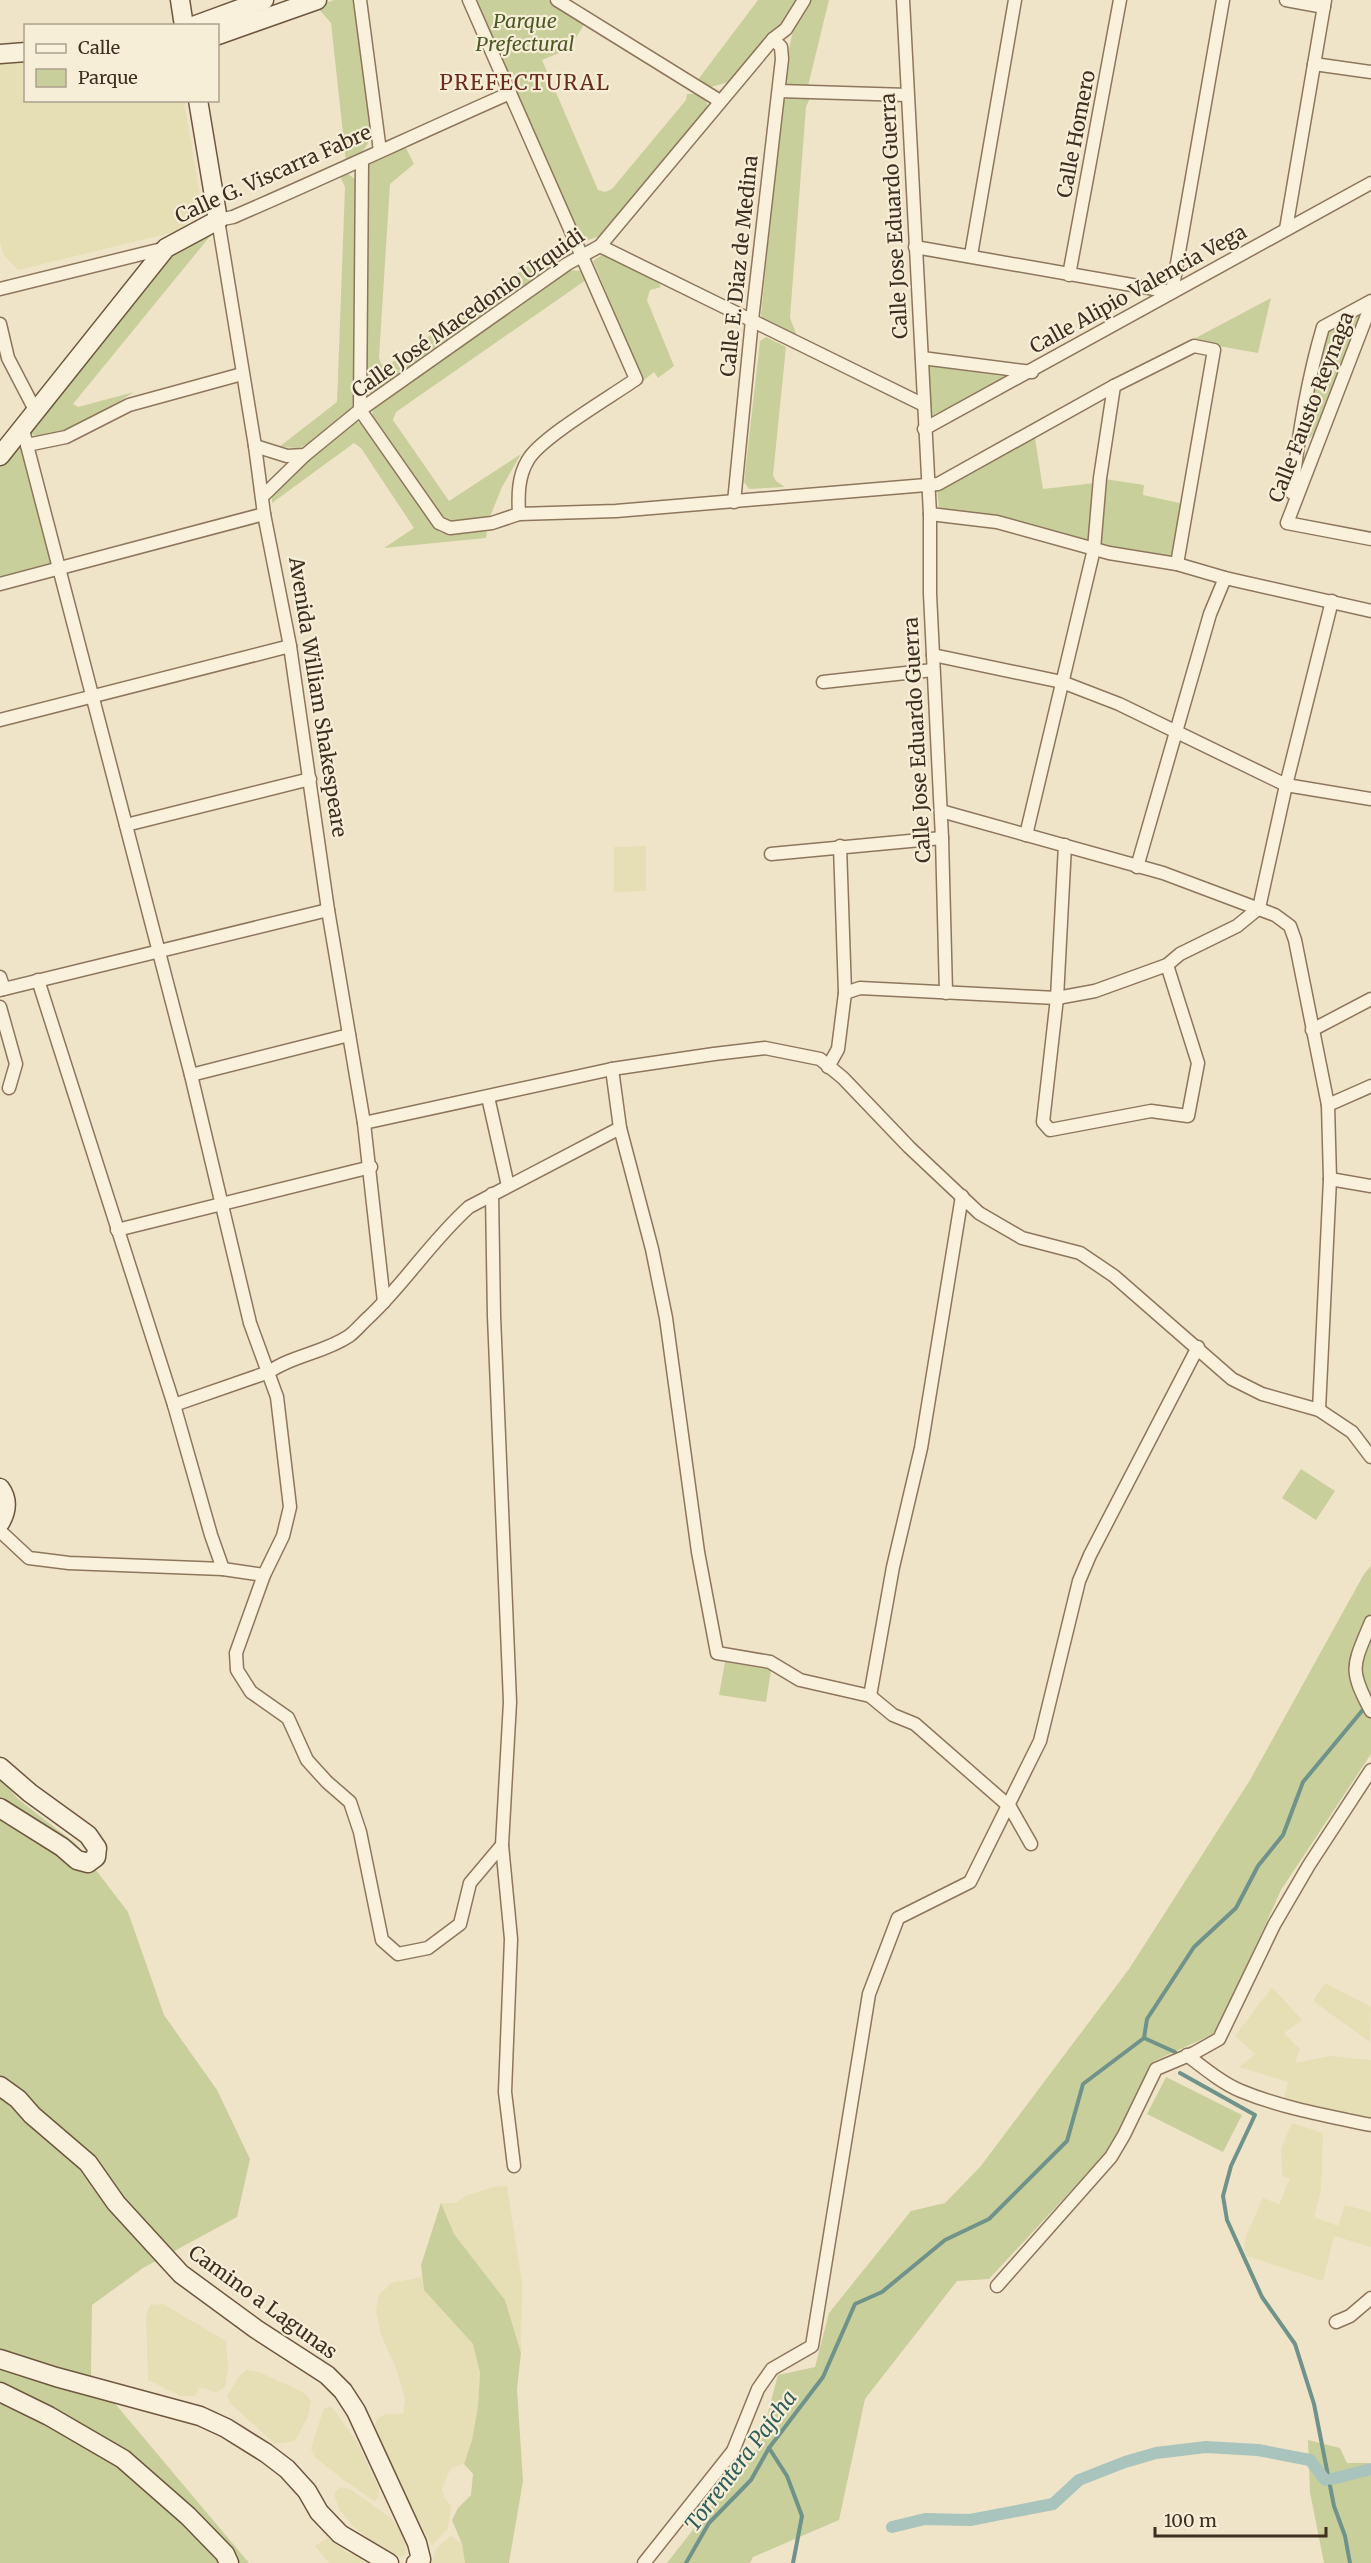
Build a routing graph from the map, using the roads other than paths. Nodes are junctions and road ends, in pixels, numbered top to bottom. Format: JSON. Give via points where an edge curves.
{"nodes":[{"id":1,"x":180,"y":0,"type":"edge"},
{"id":2,"x":264,"y":0,"type":"edge"},
{"id":3,"x":317,"y":0,"type":"edge"},
{"id":4,"x":360,"y":0,"type":"edge"},
{"id":5,"x":469,"y":0,"type":"edge"},
{"id":6,"x":557,"y":0,"type":"edge"},
{"id":7,"x":804,"y":0,"type":"edge"},
{"id":8,"x":903,"y":0,"type":"edge"},
{"id":9,"x":1015,"y":0,"type":"edge"},
{"id":10,"x":1120,"y":0,"type":"edge"},
{"id":11,"x":1223,"y":0,"type":"edge"},
{"id":12,"x":1286,"y":0,"type":"edge"},
{"id":13,"x":1324,"y":3,"type":"edge"},
{"id":14,"x":184,"y":24,"type":"edge"},
{"id":15,"x":198,"y":24,"type":"edge"},
{"id":16,"x":219,"y":35,"type":"edge"},
{"id":17,"x":773,"y":39,"type":"junction"},
{"id":18,"x":24,"y":52,"type":"edge"},
{"id":19,"x":0,"y":54,"type":"edge"},
{"id":20,"x":1314,"y":64,"type":"junction"},
{"id":21,"x":1371,"y":72,"type":"edge"},
{"id":22,"x":779,"y":92,"type":"junction"},
{"id":23,"x":510,"y":93,"type":"junction"},
{"id":24,"x":907,"y":95,"type":"junction"},
{"id":25,"x":720,"y":101,"type":"junction"},
{"id":26,"x":198,"y":102,"type":"edge"},
{"id":27,"x":380,"y":151,"type":"junction"},
{"id":28,"x":362,"y":162,"type":"junction"},
{"id":29,"x":1371,"y":183,"type":"edge"},
{"id":30,"x":218,"y":220,"type":"junction"},
{"id":31,"x":1286,"y":229,"type":"junction"},
{"id":32,"x":600,"y":246,"type":"junction"},
{"id":33,"x":915,"y":247,"type":"junction"},
{"id":34,"x":166,"y":248,"type":"junction"},
{"id":35,"x":971,"y":255,"type":"junction"},
{"id":36,"x":582,"y":256,"type":"junction"},
{"id":37,"x":1070,"y":275,"type":"junction"},
{"id":38,"x":0,"y":289,"type":"edge"},
{"id":39,"x":1172,"y":292,"type":"junction"},
{"id":40,"x":1371,"y":304,"type":"edge"},
{"id":41,"x":752,"y":320,"type":"junction"},
{"id":42,"x":0,"y":324,"type":"edge"},
{"id":43,"x":922,"y":358,"type":"junction"},
{"id":44,"x":1032,"y":372,"type":"junction"},
{"id":45,"x":242,"y":374,"type":"junction"},
{"id":46,"x":1114,"y":386,"type":"junction"},
{"id":47,"x":924,"y":405,"type":"junction"},
{"id":48,"x":35,"y":410,"type":"junction"},
{"id":49,"x":360,"y":410,"type":"junction"},
{"id":50,"x":924,"y":429,"type":"junction"},
{"id":51,"x":15,"y":438,"type":"edge"},
{"id":52,"x":255,"y":446,"type":"junction"},
{"id":53,"x":305,"y":455,"type":"junction"},
{"id":54,"x":0,"y":456,"type":"edge"},
{"id":55,"x":928,"y":484,"type":"junction"},
{"id":56,"x":262,"y":496,"type":"junction"},
{"id":57,"x":734,"y":502,"type":"junction"},
{"id":58,"x":1290,"y":510,"type":"junction"},
{"id":59,"x":264,"y":514,"type":"junction"},
{"id":60,"x":519,"y":514,"type":"junction"},
{"id":61,"x":930,"y":514,"type":"junction"},
{"id":62,"x":1371,"y":539,"type":"edge"},
{"id":63,"x":1094,"y":549,"type":"junction"},
{"id":64,"x":1178,"y":564,"type":"junction"},
{"id":65,"x":59,"y":569,"type":"junction"},
{"id":66,"x":1225,"y":578,"type":"junction"},
{"id":67,"x":0,"y":584,"type":"edge"},
{"id":68,"x":1332,"y":602,"type":"junction"},
{"id":69,"x":1371,"y":611,"type":"edge"},
{"id":70,"x":290,"y":646,"type":"junction"},
{"id":71,"x":933,"y":655,"type":"junction"},
{"id":72,"x":933,"y":670,"type":"junction"},
{"id":73,"x":823,"y":682,"type":"dead end"},
{"id":74,"x":1062,"y":682,"type":"junction"},
{"id":75,"x":92,"y":697,"type":"junction"},
{"id":76,"x":0,"y":720,"type":"edge"},
{"id":77,"x":1177,"y":732,"type":"junction"},
{"id":78,"x":310,"y":779,"type":"junction"},
{"id":79,"x":1286,"y":785,"type":"junction"},
{"id":80,"x":1371,"y":799,"type":"edge"},
{"id":81,"x":941,"y":811,"type":"junction"},
{"id":82,"x":126,"y":825,"type":"junction"},
{"id":83,"x":1026,"y":835,"type":"junction"},
{"id":84,"x":942,"y":837,"type":"junction"},
{"id":85,"x":1065,"y":845,"type":"junction"},
{"id":86,"x":840,"y":846,"type":"junction"},
{"id":87,"x":771,"y":854,"type":"dead end"},
{"id":88,"x":1137,"y":867,"type":"junction"},
{"id":89,"x":1259,"y":908,"type":"junction"},
{"id":90,"x":328,"y":910,"type":"junction"},
{"id":91,"x":159,"y":951,"type":"junction"},
{"id":92,"x":1167,"y":966,"type":"junction"},
{"id":93,"x":0,"y":977,"type":"edge"},
{"id":94,"x":38,"y":980,"type":"junction"},
{"id":95,"x":2,"y":990,"type":"edge"},
{"id":96,"x":845,"y":993,"type":"junction"},
{"id":97,"x":946,"y":993,"type":"junction"},
{"id":98,"x":1057,"y":998,"type":"junction"},
{"id":99,"x":1371,"y":999,"type":"edge"},
{"id":100,"x":0,"y":1007,"type":"edge"},
{"id":101,"x":1312,"y":1030,"type":"junction"},
{"id":102,"x":349,"y":1035,"type":"junction"},
{"id":103,"x":828,"y":1067,"type":"junction"},
{"id":104,"x":612,"y":1069,"type":"junction"},
{"id":105,"x":191,"y":1076,"type":"junction"},
{"id":106,"x":1371,"y":1086,"type":"edge"},
{"id":107,"x":9,"y":1088,"type":"dead end"},
{"id":108,"x":488,"y":1097,"type":"junction"},
{"id":109,"x":1328,"y":1105,"type":"junction"},
{"id":110,"x":364,"y":1123,"type":"junction"},
{"id":111,"x":620,"y":1128,"type":"junction"},
{"id":112,"x":371,"y":1167,"type":"junction"},
{"id":113,"x":1330,"y":1179,"type":"junction"},
{"id":114,"x":508,"y":1186,"type":"junction"},
{"id":115,"x":1371,"y":1186,"type":"edge"},
{"id":116,"x":492,"y":1194,"type":"junction"},
{"id":117,"x":962,"y":1196,"type":"junction"},
{"id":118,"x":222,"y":1205,"type":"junction"},
{"id":119,"x":117,"y":1230,"type":"junction"},
{"id":120,"x":384,"y":1302,"type":"junction"},
{"id":121,"x":1198,"y":1347,"type":"junction"},
{"id":122,"x":269,"y":1372,"type":"junction"},
{"id":123,"x":174,"y":1405,"type":"junction"},
{"id":124,"x":1319,"y":1410,"type":"junction"},
{"id":125,"x":1371,"y":1457,"type":"edge"},
{"id":126,"x":0,"y":1488,"type":"edge"},
{"id":127,"x":0,"y":1523,"type":"edge"},
{"id":128,"x":0,"y":1531,"type":"edge"},
{"id":129,"x":223,"y":1569,"type":"junction"},
{"id":130,"x":264,"y":1575,"type":"junction"},
{"id":131,"x":1371,"y":1622,"type":"edge"},
{"id":132,"x":870,"y":1696,"type":"junction"},
{"id":133,"x":1371,"y":1711,"type":"edge"},
{"id":134,"x":0,"y":1767,"type":"edge"},
{"id":135,"x":1371,"y":1770,"type":"edge"},
{"id":136,"x":1010,"y":1807,"type":"junction"},
{"id":137,"x":0,"y":1808,"type":"edge"},
{"id":138,"x":1031,"y":1844,"type":"dead end"},
{"id":139,"x":502,"y":1845,"type":"junction"},
{"id":140,"x":1187,"y":2055,"type":"junction"},
{"id":141,"x":0,"y":2086,"type":"edge"},
{"id":142,"x":1371,"y":2124,"type":"edge"},
{"id":143,"x":514,"y":2166,"type":"dead end"},
{"id":144,"x":997,"y":2286,"type":"dead end"},
{"id":145,"x":1371,"y":2298,"type":"edge"},
{"id":146,"x":1336,"y":2322,"type":"dead end"},
{"id":147,"x":0,"y":2359,"type":"edge"},
{"id":148,"x":0,"y":2392,"type":"edge"},
{"id":149,"x":229,"y":2563,"type":"edge"},
{"id":150,"x":389,"y":2563,"type":"edge"},
{"id":151,"x":416,"y":2563,"type":"edge"},
{"id":152,"x":644,"y":2563,"type":"edge"}],
"edges":[{"from":1,"to":14,"type":"street"},
{"from":2,"to":15,"type":"street"},
{"from":3,"to":16,"type":"street"},
{"from":4,"to":27,"type":"street"},
{"from":5,"to":23,"type":"street"},
{"from":6,"to":25,"type":"street"},
{"from":7,"to":17,"type":"street","name":"Calle José Macedonio Urquidi","via":[[786,29]]},
{"from":8,"to":24,"type":"street","name":"Calle Jose Eduardo Guerra"},
{"from":9,"to":35,"type":"street"},
{"from":10,"to":37,"type":"street","name":"Calle Homero"},
{"from":11,"to":39,"type":"street"},
{"from":12,"to":13,"type":"street"},
{"from":13,"to":20,"type":"street"},
{"from":17,"to":22,"type":"street","name":"Calle E. Diaz de Medina","via":[[782,47]]},
{"from":17,"to":25,"type":"street","name":"Calle José Macedonio Urquidi"},
{"from":18,"to":19,"type":"street"},
{"from":20,"to":21,"type":"street"},
{"from":20,"to":31,"type":"street"},
{"from":22,"to":24,"type":"street"},
{"from":22,"to":41,"type":"street","name":"Calle E. Diaz de Medina"},
{"from":23,"to":27,"type":"street","name":"Calle G. Viscarra Fabre"},
{"from":23,"to":36,"type":"street"},
{"from":24,"to":33,"type":"street","name":"Calle Jose Eduardo Guerra"},
{"from":25,"to":32,"type":"street","name":"Calle José Macedonio Urquidi"},
{"from":26,"to":30,"type":"street","name":"Avenida William Shakespeare"},
{"from":27,"to":28,"type":"street","name":"Calle G. Viscarra Fabre"},
{"from":28,"to":30,"type":"street","name":"Calle G. Viscarra Fabre"},
{"from":28,"to":49,"type":"street"},
{"from":29,"to":31,"type":"street","name":"Calle Alipio Valencia Vega"},
{"from":30,"to":34,"type":"street","name":"Calle G. Viscarra Fabre"},
{"from":30,"to":45,"type":"street","name":"Avenida William Shakespeare"},
{"from":31,"to":39,"type":"street","name":"Calle Alipio Valencia Vega"},
{"from":32,"to":36,"type":"street","name":"Calle José Macedonio Urquidi"},
{"from":32,"to":41,"type":"street"},
{"from":33,"to":35,"type":"street"},
{"from":33,"to":43,"type":"street","name":"Calle Jose Eduardo Guerra"},
{"from":34,"to":38,"type":"street"},
{"from":34,"to":48,"type":"street","name":"Calle G. Viscarra Fabre"},
{"from":35,"to":37,"type":"street"},
{"from":36,"to":49,"type":"street","name":"Calle José Macedonio Urquidi"},
{"from":36,"to":60,"type":"street","via":[[636,379],[547,440],[529,457],[518,492]]},
{"from":37,"to":39,"type":"street"},
{"from":39,"to":44,"type":"street","name":"Calle Alipio Valencia Vega"},
{"from":40,"to":58,"type":"street","name":"Calle Fausto Reynaga"},
{"from":40,"to":58,"type":"street","via":[[1323,327],[1312,363]]},
{"from":41,"to":47,"type":"street"},
{"from":41,"to":57,"type":"street","name":"Calle E. Diaz de Medina"},
{"from":42,"to":48,"type":"street","via":[[8,358]]},
{"from":43,"to":44,"type":"street"},
{"from":43,"to":47,"type":"street","name":"Calle Jose Eduardo Guerra"},
{"from":44,"to":50,"type":"street","name":"Calle Alipio Valencia Vega"},
{"from":45,"to":51,"type":"street","via":[[129,405],[66,437]]},
{"from":45,"to":52,"type":"street","name":"Avenida William Shakespeare"},
{"from":46,"to":55,"type":"street","via":[[938,484]]},
{"from":46,"to":63,"type":"street"},
{"from":46,"to":64,"type":"street","via":[[1194,346],[1214,350]]},
{"from":47,"to":50,"type":"street","name":"Calle Jose Eduardo Guerra"},
{"from":48,"to":51,"type":"street","name":"Calle G. Viscarra Fabre"},
{"from":49,"to":53,"type":"street","name":"Calle José Macedonio Urquidi"},
{"from":49,"to":60,"type":"street","via":[[444,527],[492,524]]},
{"from":50,"to":55,"type":"street","name":"Calle Jose Eduardo Guerra"},
{"from":51,"to":54,"type":"street","name":"Calle G. Viscarra Fabre"},
{"from":51,"to":65,"type":"street"},
{"from":52,"to":53,"type":"street","via":[[287,456]]},
{"from":52,"to":56,"type":"street","name":"Avenida William Shakespeare"},
{"from":53,"to":56,"type":"street","name":"Calle José Macedonio Urquidi"},
{"from":55,"to":57,"type":"street"},
{"from":55,"to":61,"type":"street","name":"Calle Jose Eduardo Guerra"},
{"from":56,"to":59,"type":"street","name":"Avenida William Shakespeare"},
{"from":57,"to":60,"type":"street"},
{"from":58,"to":62,"type":"street","name":"Calle Fausto Reynaga","via":[[1287,523]]},
{"from":59,"to":65,"type":"street"},
{"from":59,"to":70,"type":"street","name":"Avenida William Shakespeare"},
{"from":61,"to":63,"type":"street","via":[[998,522]]},
{"from":61,"to":71,"type":"street","name":"Calle Jose Eduardo Guerra"},
{"from":63,"to":64,"type":"street"},
{"from":63,"to":74,"type":"street"},
{"from":64,"to":66,"type":"street"},
{"from":65,"to":67,"type":"street"},
{"from":65,"to":75,"type":"street"},
{"from":66,"to":68,"type":"street"},
{"from":66,"to":77,"type":"street","via":[[1210,614]]},
{"from":68,"to":69,"type":"street"},
{"from":68,"to":79,"type":"street"},
{"from":70,"to":75,"type":"street"},
{"from":70,"to":78,"type":"street","name":"Avenida William Shakespeare"},
{"from":71,"to":72,"type":"street","name":"Calle Jose Eduardo Guerra"},
{"from":71,"to":74,"type":"street"},
{"from":72,"to":73,"type":"street"},
{"from":72,"to":81,"type":"street","name":"Calle Jose Eduardo Guerra"},
{"from":74,"to":77,"type":"street"},
{"from":74,"to":83,"type":"street"},
{"from":75,"to":76,"type":"street"},
{"from":75,"to":82,"type":"street"},
{"from":77,"to":79,"type":"street"},
{"from":77,"to":88,"type":"street"},
{"from":78,"to":82,"type":"street"},
{"from":78,"to":90,"type":"street","name":"Avenida William Shakespeare"},
{"from":79,"to":80,"type":"street"},
{"from":79,"to":89,"type":"street"},
{"from":81,"to":83,"type":"street"},
{"from":81,"to":84,"type":"street","name":"Calle Jose Eduardo Guerra"},
{"from":82,"to":91,"type":"street"},
{"from":83,"to":85,"type":"street"},
{"from":84,"to":86,"type":"street"},
{"from":84,"to":97,"type":"street","name":"Calle Jose Eduardo Guerra"},
{"from":85,"to":88,"type":"street"},
{"from":85,"to":98,"type":"street"},
{"from":86,"to":87,"type":"street"},
{"from":86,"to":96,"type":"street"},
{"from":88,"to":89,"type":"street"},
{"from":89,"to":92,"type":"street","via":[[1237,926],[1180,954]]},
{"from":89,"to":101,"type":"street","via":[[1290,926]]},
{"from":90,"to":91,"type":"street"},
{"from":90,"to":102,"type":"street","name":"Avenida William Shakespeare"},
{"from":91,"to":94,"type":"street"},
{"from":91,"to":105,"type":"street"},
{"from":92,"to":98,"type":"street","via":[[1095,991]]},
{"from":92,"to":98,"type":"street","via":[[1198,1062],[1188,1116],[1151,1111],[1050,1130],[1043,1122]]},
{"from":93,"to":95,"type":"street"},
{"from":94,"to":95,"type":"street"},
{"from":94,"to":119,"type":"street"},
{"from":96,"to":97,"type":"street","via":[[860,987]]},
{"from":96,"to":103,"type":"street","via":[[838,1049]]},
{"from":97,"to":98,"type":"street"},
{"from":99,"to":101,"type":"street"},
{"from":100,"to":107,"type":"street","via":[[16,1064]]},
{"from":101,"to":109,"type":"street"},
{"from":102,"to":105,"type":"street"},
{"from":102,"to":110,"type":"street","name":"Avenida William Shakespeare"},
{"from":103,"to":104,"type":"street","via":[[820,1059],[765,1048]]},
{"from":103,"to":117,"type":"street"},
{"from":104,"to":108,"type":"street"},
{"from":104,"to":111,"type":"street"},
{"from":105,"to":118,"type":"street"},
{"from":106,"to":109,"type":"street"},
{"from":108,"to":110,"type":"street"},
{"from":108,"to":114,"type":"street"},
{"from":109,"to":113,"type":"street"},
{"from":110,"to":112,"type":"street","name":"Avenida William Shakespeare"},
{"from":111,"to":114,"type":"street"},
{"from":111,"to":132,"type":"street","via":[[666,1318],[698,1552],[717,1653],[770,1662],[800,1680]]},
{"from":112,"to":118,"type":"street"},
{"from":112,"to":120,"type":"street","name":"Avenida William Shakespeare"},
{"from":113,"to":115,"type":"street"},
{"from":113,"to":124,"type":"street"},
{"from":114,"to":116,"type":"street"},
{"from":116,"to":120,"type":"street","via":[[452,1223]]},
{"from":116,"to":139,"type":"street","via":[[510,1702]]},
{"from":117,"to":121,"type":"street","via":[[979,1213],[1022,1238],[1080,1253],[1114,1276]]},
{"from":117,"to":132,"type":"street","via":[[921,1448],[893,1567]]},
{"from":118,"to":119,"type":"street"},
{"from":118,"to":122,"type":"street","via":[[250,1323]]},
{"from":119,"to":123,"type":"street"},
{"from":120,"to":122,"type":"street","via":[[349,1336]]},
{"from":121,"to":124,"type":"street","via":[[1232,1379],[1262,1394]]},
{"from":121,"to":136,"type":"street","via":[[1108,1514],[1079,1581],[1040,1742]]},
{"from":122,"to":123,"type":"street"},
{"from":122,"to":130,"type":"street","via":[[278,1397],[290,1507],[283,1536]]},
{"from":123,"to":129,"type":"street"},
{"from":124,"to":125,"type":"street","via":[[1352,1432]]},
{"from":126,"to":127,"type":"street","via":[[6,1510]]},
{"from":128,"to":129,"type":"street","via":[[29,1558]]},
{"from":129,"to":130,"type":"street"},
{"from":130,"to":139,"type":"street","via":[[236,1653],[237,1670],[251,1692],[288,1718],[307,1760],[350,1802],[382,1940],[399,1954],[428,1948],[460,1924],[470,1883]]},
{"from":131,"to":133,"type":"street","via":[[1353,1670]]},
{"from":132,"to":136,"type":"street","via":[[893,1714],[915,1724]]},
{"from":134,"to":137,"type":"street","via":[[30,1794],[88,1835],[97,1848],[96,1857],[88,1863],[78,1860]]},
{"from":135,"to":140,"type":"street","via":[[1274,1925],[1219,2039]]},
{"from":136,"to":138,"type":"street"},
{"from":136,"to":152,"type":"street","via":[[970,1882],[898,1918],[869,1994],[812,2346],[772,2369],[732,2451]]},
{"from":139,"to":143,"type":"street","via":[[511,1939],[505,2092]]},
{"from":140,"to":142,"type":"street","via":[[1241,2091],[1320,2115]]},
{"from":140,"to":144,"type":"street","via":[[1155,2068],[1111,2157]]},
{"from":141,"to":151,"type":"street","name":"Camino a Lagunas","via":[[88,2163],[116,2203],[182,2274],[327,2375],[343,2391],[417,2543],[421,2559]]},
{"from":145,"to":146,"type":"street"},
{"from":147,"to":150,"type":"street","via":[[200,2416],[226,2428],[287,2469],[339,2534]]},
{"from":148,"to":149,"type":"street","via":[[123,2458],[188,2516]]}]}
